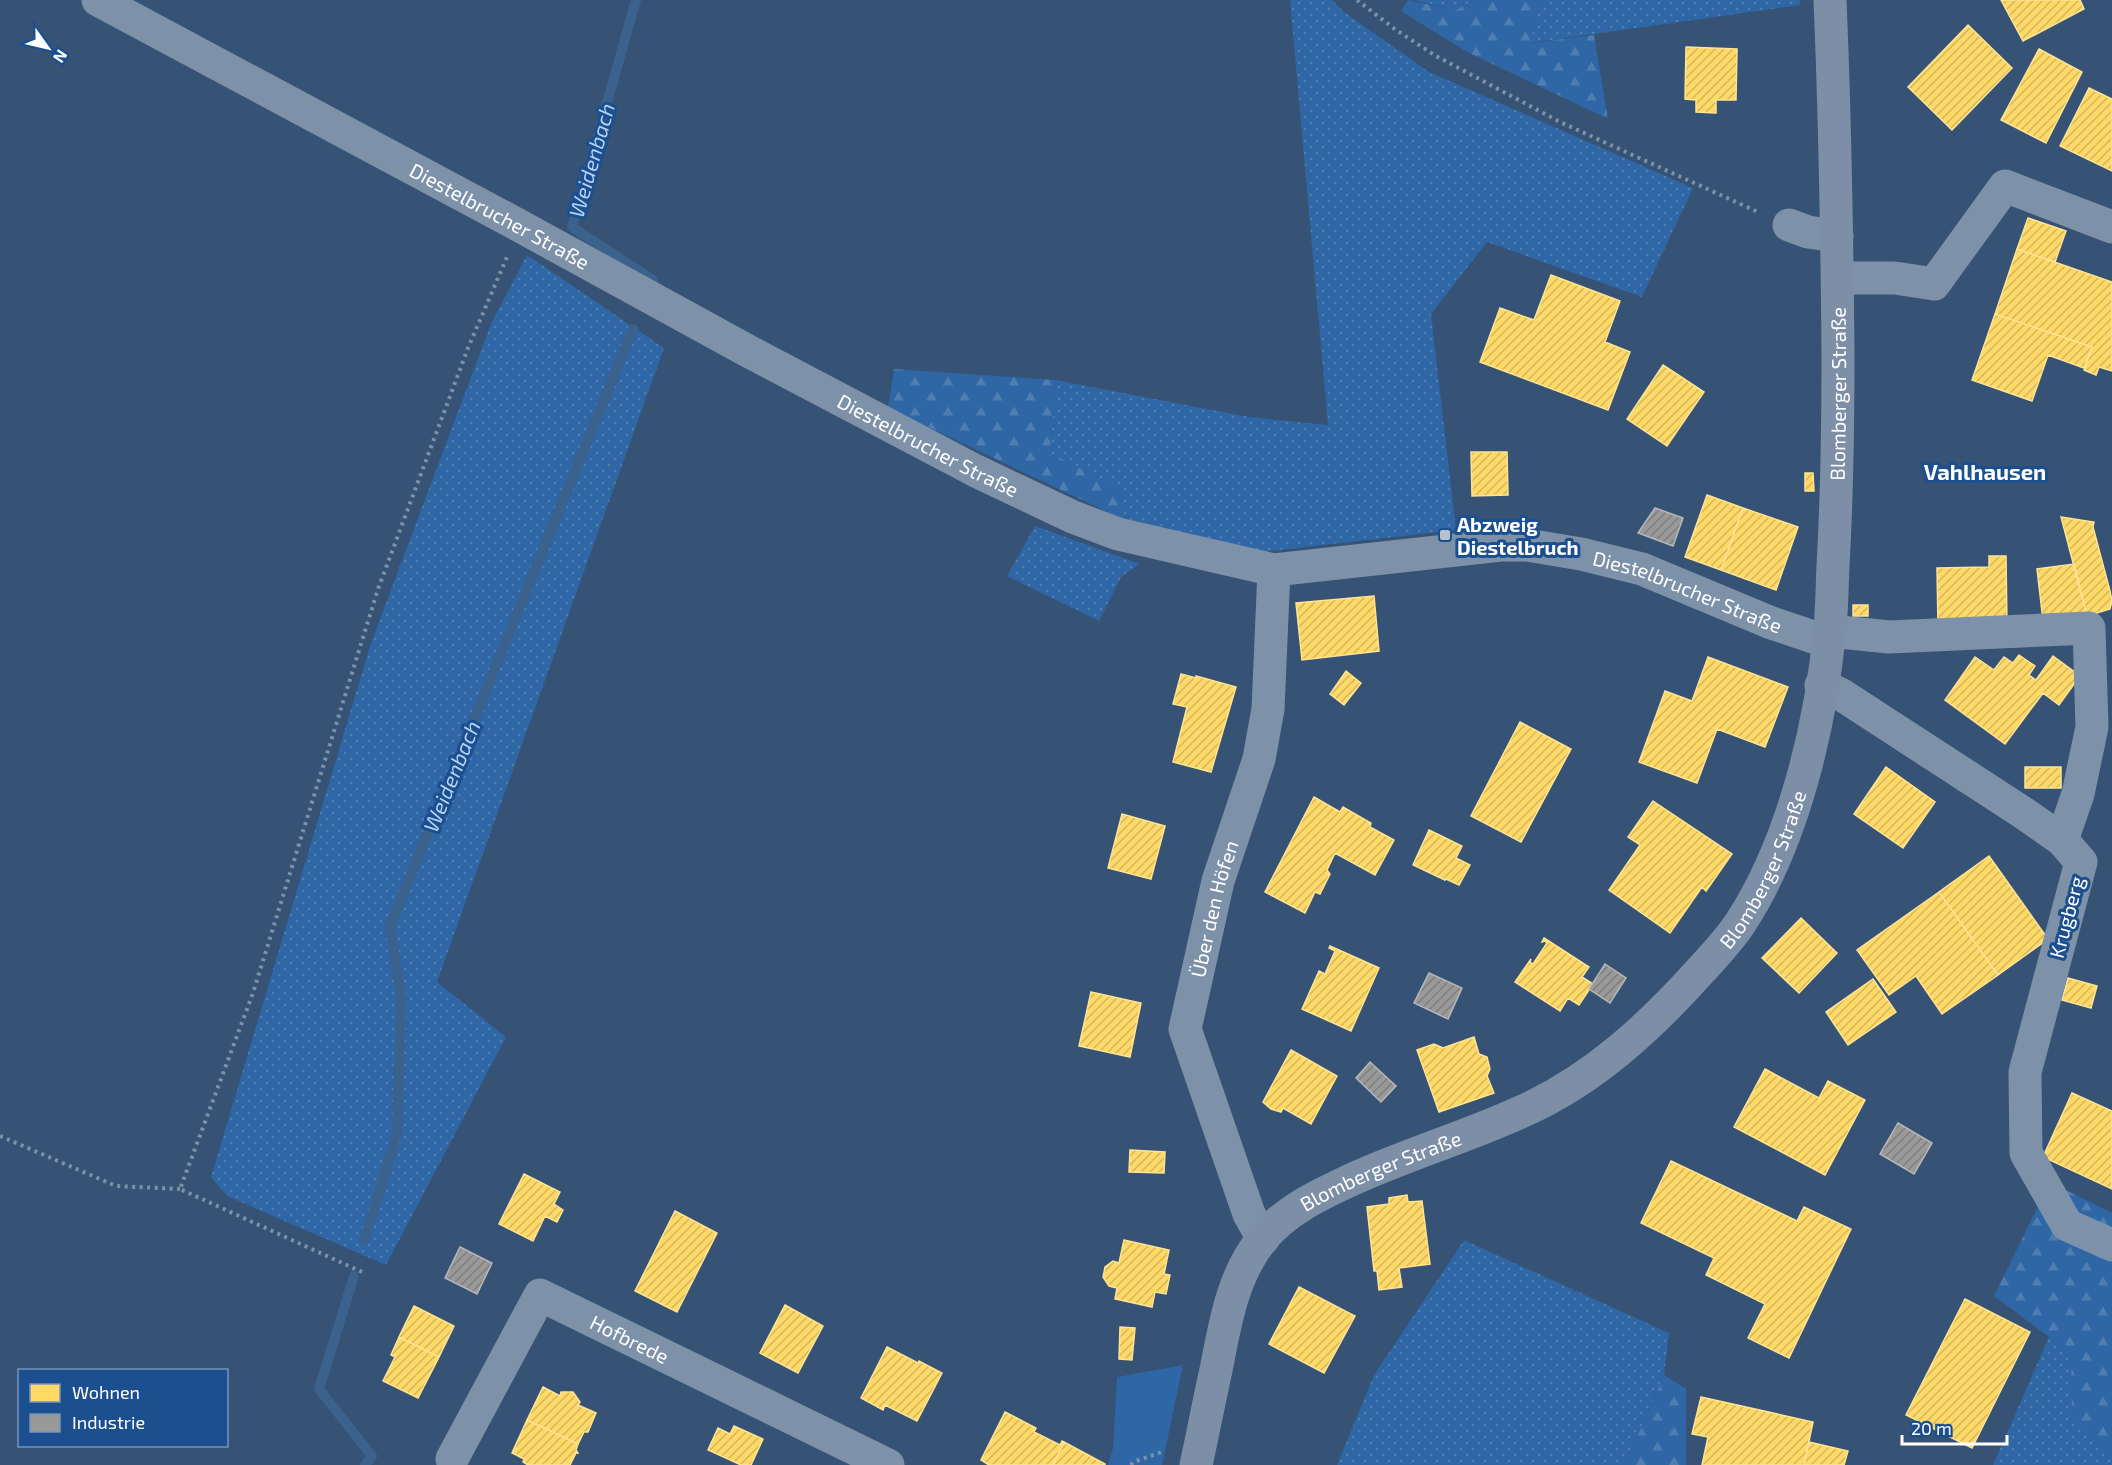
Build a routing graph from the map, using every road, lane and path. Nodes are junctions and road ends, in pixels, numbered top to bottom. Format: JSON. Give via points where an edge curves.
{"nodes":[{"id":1,"x":98,"y":0,"type":"edge"},
{"id":2,"x":1357,"y":0,"type":"edge"},
{"id":3,"x":1830,"y":0,"type":"edge"},
{"id":4,"x":1789,"y":225,"type":"joint"},
{"id":5,"x":520,"y":226,"type":"junction"},
{"id":6,"x":2112,"y":227,"type":"edge"},
{"id":7,"x":1838,"y":236,"type":"junction"},
{"id":8,"x":1838,"y":278,"type":"junction"},
{"id":9,"x":1274,"y":570,"type":"junction"},
{"id":10,"x":1829,"y":637,"type":"junction"},
{"id":11,"x":1821,"y":685,"type":"junction"},
{"id":12,"x":2062,"y":840,"type":"junction"},
{"id":13,"x":0,"y":1136,"type":"edge"},
{"id":14,"x":180,"y":1189,"type":"junction"},
{"id":15,"x":1263,"y":1239,"type":"junction"},
{"id":16,"x":2112,"y":1245,"type":"edge"},
{"id":17,"x":362,"y":1272,"type":"dead end"},
{"id":18,"x":1185,"y":1456,"type":"edge"},
{"id":19,"x":452,"y":1459,"type":"dead end"},
{"id":20,"x":888,"y":1465,"type":"edge"},
{"id":21,"x":1131,"y":1465,"type":"edge"}],
"edges":[{"from":1,"to":5,"type":"street","name":"Diestelbrucher Straße"},
{"from":2,"to":4,"type":"path","via":[[1436,56],[1560,122]]},
{"from":3,"to":7,"type":"main road","name":"Blomberger Straße"},
{"from":4,"to":7,"type":"street"},
{"from":5,"to":9,"type":"street","name":"Diestelbrucher Straße","via":[[1024,495],[1118,534]]},
{"from":5,"to":14,"type":"path","via":[[468,348],[378,589],[253,993]]},
{"from":6,"to":8,"type":"street","via":[[2005,186],[1934,284],[1895,278]]},
{"from":7,"to":8,"type":"main road","name":"Blomberger Straße"},
{"from":8,"to":10,"type":"main road","name":"Blomberger Straße","via":[[1838,468]]},
{"from":9,"to":10,"type":"street","name":"Diestelbrucher Straße","via":[[1527,545],[1642,570],[1769,622]]},
{"from":9,"to":15,"type":"street","name":"Über den Höfen","via":[[1268,709],[1259,759],[1218,881],[1185,1029],[1249,1214]]},
{"from":10,"to":11,"type":"main road","name":"Blomberger Straße"},
{"from":10,"to":12,"type":"street","name":"Diestelbrucher Straße","via":[[2089,628],[2092,727],[2078,794]]},
{"from":11,"to":12,"type":"street","name":"Krugberg"},
{"from":11,"to":15,"type":"main road","name":"Blomberger Straße","via":[[1801,784],[1762,887],[1739,926],[1672,1002],[1576,1083],[1525,1111],[1313,1197],[1283,1218]]},
{"from":12,"to":16,"type":"street","name":"Krugberg","via":[[2081,862],[2025,1072],[2026,1153],[2067,1225]]},
{"from":13,"to":14,"type":"path","via":[[116,1186]]},
{"from":14,"to":17,"type":"path"},
{"from":15,"to":18,"type":"main road","name":"Blomberger Straße","via":[[1230,1299]]},
{"from":18,"to":21,"type":"path"},
{"from":19,"to":20,"type":"street","name":"Hofbrede","via":[[540,1295]]}]}
